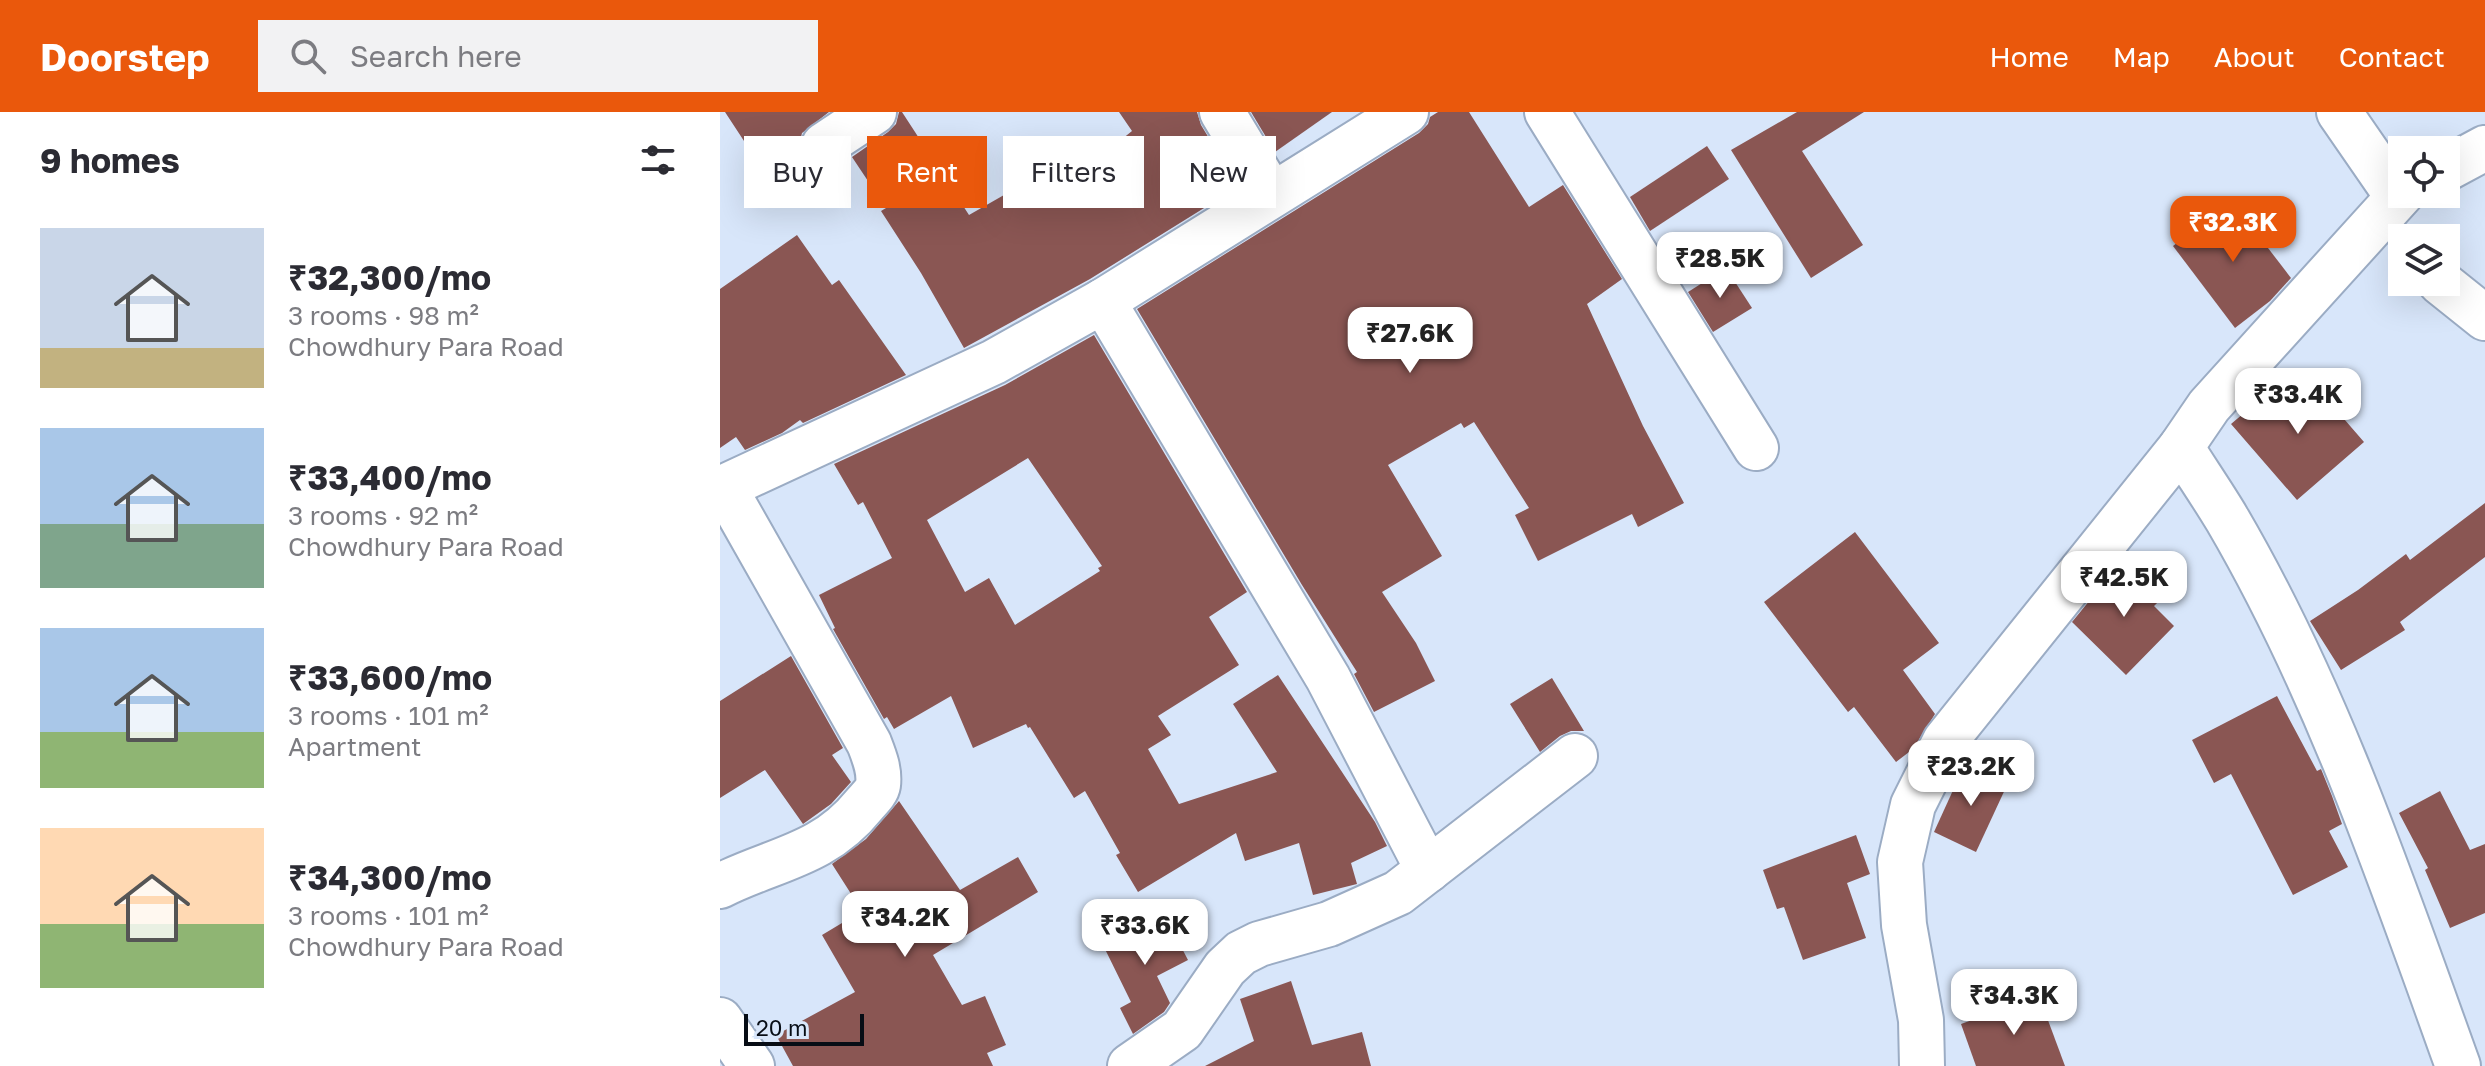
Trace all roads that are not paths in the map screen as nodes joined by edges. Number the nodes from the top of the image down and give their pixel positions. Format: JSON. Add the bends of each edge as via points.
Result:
{"nodes":[{"id":1,"x":874,"y":112,"type":"edge"},
{"id":2,"x":1222,"y":112,"type":"edge"},
{"id":3,"x":1406,"y":112,"type":"edge"},
{"id":4,"x":1547,"y":112,"type":"edge"},
{"id":5,"x":2339,"y":112,"type":"edge"},
{"id":6,"x":838,"y":136,"type":"edge"},
{"id":7,"x":1236,"y":136,"type":"edge"},
{"id":8,"x":2485,"y":148,"type":"edge"},
{"id":9,"x":2460,"y":161,"type":"edge"},
{"id":10,"x":1276,"y":193,"type":"edge"},
{"id":11,"x":1251,"y":208,"type":"edge"},
{"id":12,"x":2395,"y":212,"type":"edge"},
{"id":13,"x":2458,"y":296,"type":"edge"},
{"id":14,"x":1103,"y":301,"type":"junction"},
{"id":15,"x":2485,"y":318,"type":"edge"},
{"id":16,"x":2181,"y":447,"type":"junction"},
{"id":17,"x":1756,"y":448,"type":"dead end"},
{"id":18,"x":722,"y":488,"type":"edge"},
{"id":19,"x":1575,"y":756,"type":"dead end"},
{"id":20,"x":1428,"y":870,"type":"junction"},
{"id":21,"x":720,"y":886,"type":"edge"},
{"id":22,"x":720,"y":1020,"type":"edge"},
{"id":23,"x":752,"y":1066,"type":"edge"},
{"id":24,"x":1130,"y":1066,"type":"edge"},
{"id":25,"x":1922,"y":1066,"type":"edge"},
{"id":26,"x":2458,"y":1066,"type":"edge"}],
"edges":[{"from":1,"to":6,"type":"street"},
{"from":2,"to":7,"type":"street"},
{"from":3,"to":10,"type":"street"},
{"from":4,"to":17,"type":"street"},
{"from":5,"to":12,"type":"street"},
{"from":8,"to":9,"type":"street"},
{"from":11,"to":14,"type":"street"},
{"from":12,"to":16,"type":"street","via":[[2209,406]]},
{"from":13,"to":15,"type":"street"},
{"from":14,"to":18,"type":"street","via":[[994,362]]},
{"from":14,"to":20,"type":"street","via":[[1328,678]]},
{"from":16,"to":25,"type":"street","via":[[1945,741],[1913,805],[1900,862]]},
{"from":16,"to":26,"type":"street","via":[[2277,613],[2337,745]]},
{"from":18,"to":21,"type":"street","via":[[869,743],[878,788],[817,845]]},
{"from":19,"to":20,"type":"street"},
{"from":20,"to":24,"type":"street","via":[[1364,910],[1241,953],[1182,1030]]},
{"from":22,"to":23,"type":"street"}]}
